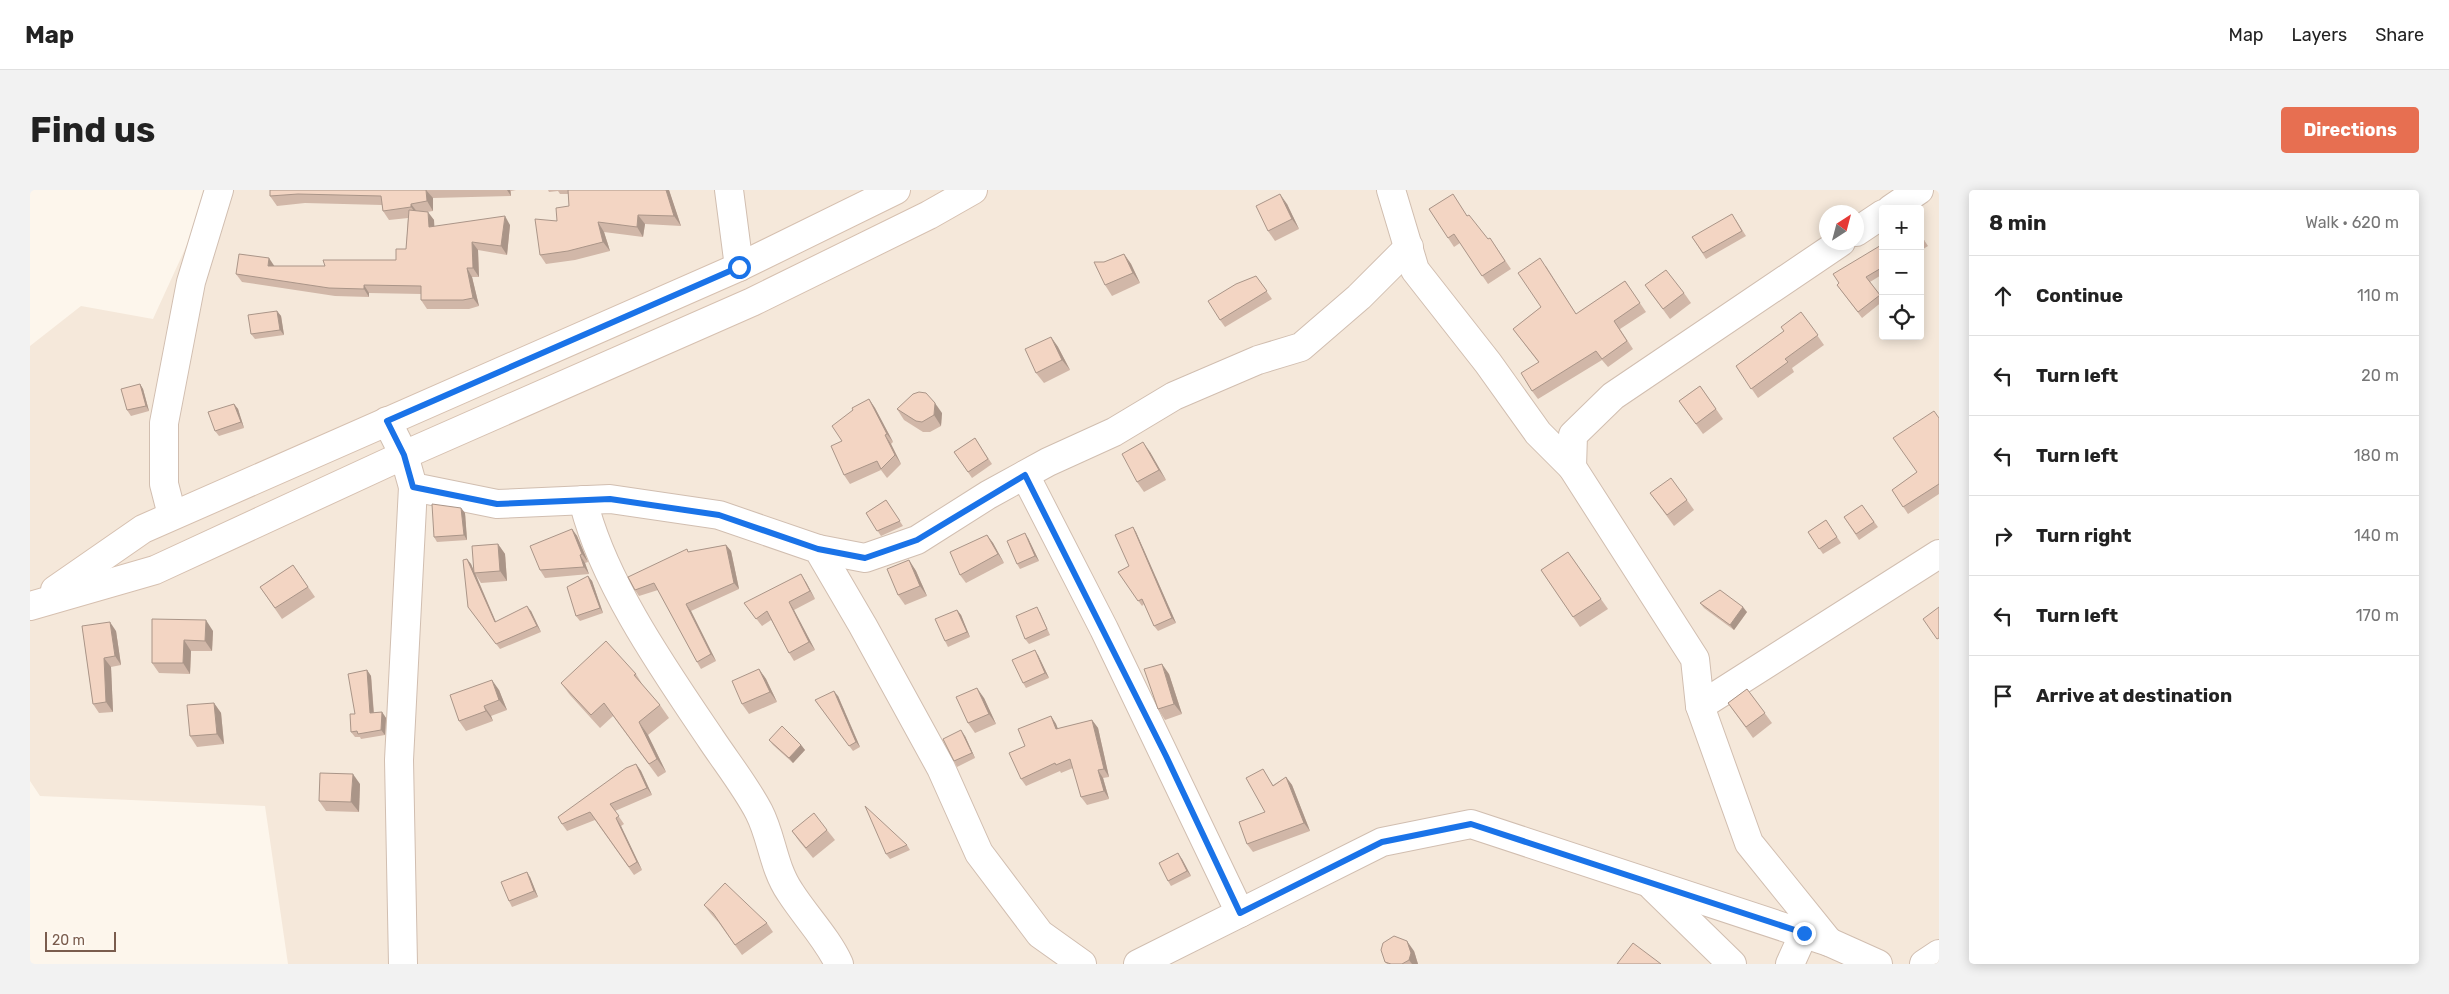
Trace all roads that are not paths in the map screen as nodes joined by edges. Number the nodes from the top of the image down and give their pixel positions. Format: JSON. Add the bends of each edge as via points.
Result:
{"nodes":[{"id":1,"x":219,"y":190,"type":"edge"},
{"id":2,"x":729,"y":190,"type":"edge"},
{"id":3,"x":896,"y":190,"type":"edge"},
{"id":4,"x":974,"y":190,"type":"edge"},
{"id":5,"x":1391,"y":190,"type":"edge"},
{"id":6,"x":1919,"y":190,"type":"edge"},
{"id":7,"x":1897,"y":205,"type":"edge"},
{"id":8,"x":1879,"y":217,"type":"edge"},
{"id":9,"x":1864,"y":227,"type":"edge"},
{"id":10,"x":1409,"y":247,"type":"junction"},
{"id":11,"x":1829,"y":250,"type":"edge"},
{"id":12,"x":739,"y":267,"type":"junction"},
{"id":13,"x":387,"y":421,"type":"junction"},
{"id":14,"x":404,"y":455,"type":"junction"},
{"id":15,"x":1572,"y":467,"type":"junction"},
{"id":16,"x":1025,"y":475,"type":"junction"},
{"id":17,"x":413,"y":487,"type":"junction"},
{"id":18,"x":583,"y":500,"type":"junction"},
{"id":19,"x":172,"y":516,"type":"junction"},
{"id":20,"x":818,"y":549,"type":"junction"},
{"id":21,"x":1939,"y":554,"type":"edge"},
{"id":22,"x":35,"y":603,"type":"edge"},
{"id":23,"x":1700,"y":706,"type":"junction"},
{"id":24,"x":1647,"y":881,"type":"junction"},
{"id":25,"x":1240,"y":913,"type":"junction"},
{"id":26,"x":1816,"y":937,"type":"junction"},
{"id":27,"x":1939,"y":954,"type":"edge"},
{"id":28,"x":402,"y":964,"type":"edge"},
{"id":29,"x":839,"y":964,"type":"edge"},
{"id":30,"x":1082,"y":964,"type":"edge"},
{"id":31,"x":1138,"y":964,"type":"edge"},
{"id":32,"x":1732,"y":964,"type":"edge"},
{"id":33,"x":1790,"y":964,"type":"edge"},
{"id":34,"x":1878,"y":964,"type":"edge"},
{"id":35,"x":1924,"y":964,"type":"edge"}],
"edges":[{"from":1,"to":19,"type":"street","via":[[191,282],[164,424],[164,484]]},
{"from":2,"to":12,"type":"street"},
{"from":3,"to":12,"type":"street"},
{"from":4,"to":14,"type":"street","via":[[752,302]]},
{"from":5,"to":10,"type":"street"},
{"from":6,"to":7,"type":"street"},
{"from":8,"to":9,"type":"street"},
{"from":10,"to":15,"type":"street","via":[[1415,270],[1488,363],[1538,434]]},
{"from":10,"to":16,"type":"street","via":[[1359,297],[1301,347],[1258,360],[1174,396],[1114,432]]},
{"from":11,"to":15,"type":"street","via":[[1613,396],[1573,436]]},
{"from":12,"to":13,"type":"street"},
{"from":13,"to":14,"type":"street"},
{"from":13,"to":19,"type":"street"},
{"from":14,"to":17,"type":"street"},
{"from":14,"to":22,"type":"street","via":[[156,570]]},
{"from":15,"to":23,"type":"street","via":[[1696,659]]},
{"from":16,"to":20,"type":"street","via":[[917,540],[865,558]]},
{"from":16,"to":25,"type":"street","via":[[1112,646]]},
{"from":17,"to":18,"type":"street","via":[[497,504]]},
{"from":17,"to":28,"type":"street","via":[[399,760]]},
{"from":18,"to":20,"type":"street","via":[[610,499],[719,515]]},
{"from":18,"to":29,"type":"street","via":[[589,524],[619,589],[670,678],[759,813],[773,858],[790,891],[832,949]]},
{"from":19,"to":22,"type":"street","via":[[142,529]]},
{"from":20,"to":30,"type":"street","via":[[941,768],[979,853],[1040,934]]},
{"from":21,"to":23,"type":"street"},
{"from":23,"to":26,"type":"street","via":[[1750,842]]},
{"from":24,"to":25,"type":"street","via":[[1471,824],[1382,842]]},
{"from":24,"to":26,"type":"street"},
{"from":24,"to":32,"type":"street"},
{"from":25,"to":31,"type":"street"},
{"from":26,"to":33,"type":"street"},
{"from":26,"to":34,"type":"street"},
{"from":27,"to":35,"type":"street"}]}
